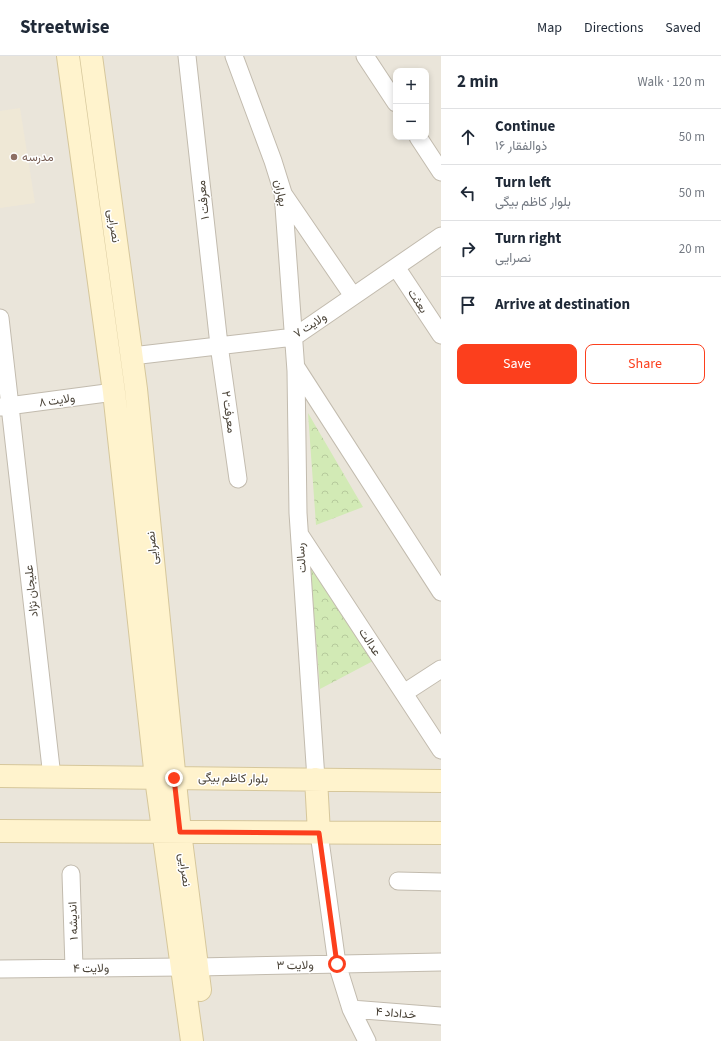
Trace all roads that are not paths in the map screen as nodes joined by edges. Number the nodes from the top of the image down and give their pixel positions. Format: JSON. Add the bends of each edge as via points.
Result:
{"nodes":[{"id":1,"x":68,"y":56,"type":"edge"},
{"id":2,"x":91,"y":56,"type":"edge"},
{"id":3,"x":187,"y":56,"type":"edge"},
{"id":4,"x":234,"y":56,"type":"edge"},
{"id":5,"x":365,"y":56,"type":"edge"},
{"id":6,"x":393,"y":98,"type":"edge"},
{"id":7,"x":420,"y":140,"type":"edge"},
{"id":8,"x":441,"y":172,"type":"edge"},
{"id":9,"x":283,"y":193,"type":"junction"},
{"id":10,"x":441,"y":236,"type":"edge"},
{"id":11,"x":396,"y":267,"type":"junction"},
{"id":12,"x":353,"y":296,"type":"junction"},
{"id":13,"x":0,"y":318,"type":"edge"},
{"id":14,"x":441,"y":335,"type":"edge"},
{"id":15,"x":294,"y":337,"type":"junction"},
{"id":16,"x":219,"y":345,"type":"junction"},
{"id":17,"x":132,"y":356,"type":"junction"},
{"id":18,"x":295,"y":367,"type":"junction"},
{"id":19,"x":114,"y":392,"type":"junction"},
{"id":20,"x":5,"y":407,"type":"edge"},
{"id":21,"x":238,"y":479,"type":"dead end"},
{"id":22,"x":300,"y":534,"type":"junction"},
{"id":23,"x":441,"y":592,"type":"edge"},
{"id":24,"x":441,"y":669,"type":"edge"},
{"id":25,"x":404,"y":694,"type":"junction"},
{"id":26,"x":441,"y":750,"type":"edge"},
{"id":27,"x":0,"y":776,"type":"edge"},
{"id":28,"x":52,"y":776,"type":"junction"},
{"id":29,"x":165,"y":778,"type":"junction"},
{"id":30,"x":316,"y":779,"type":"junction"},
{"id":31,"x":441,"y":781,"type":"edge"},
{"id":32,"x":0,"y":831,"type":"edge"},
{"id":33,"x":171,"y":832,"type":"junction"},
{"id":34,"x":319,"y":833,"type":"junction"},
{"id":35,"x":441,"y":833,"type":"edge"},
{"id":36,"x":71,"y":874,"type":"dead end"},
{"id":37,"x":398,"y":881,"type":"dead end"},
{"id":38,"x":441,"y":882,"type":"edge"},
{"id":39,"x":441,"y":962,"type":"edge"},
{"id":40,"x":337,"y":964,"type":"junction"},
{"id":41,"x":190,"y":967,"type":"junction"},
{"id":42,"x":74,"y":968,"type":"junction"},
{"id":43,"x":0,"y":969,"type":"edge"},
{"id":44,"x":351,"y":1009,"type":"junction"},
{"id":45,"x":441,"y":1016,"type":"edge"},
{"id":46,"x":192,"y":1041,"type":"edge"},
{"id":47,"x":206,"y":1041,"type":"edge"},
{"id":48,"x":367,"y":1041,"type":"edge"}],
"edges":[{"from":1,"to":19,"type":"main road"},
{"from":2,"to":17,"type":"main road","name":"نصرایی"},
{"from":3,"to":16,"type":"street","name":"معرفت ۱"},
{"from":4,"to":9,"type":"street","name":"بهاران"},
{"from":5,"to":6,"type":"street"},
{"from":7,"to":8,"type":"street"},
{"from":9,"to":12,"type":"street"},
{"from":9,"to":15,"type":"street","name":"بهاران"},
{"from":10,"to":11,"type":"street","name":"ولایت ۷"},
{"from":11,"to":12,"type":"street","name":"ولایت ۷"},
{"from":11,"to":14,"type":"street","name":"بعثت"},
{"from":12,"to":15,"type":"street","name":"ولایت ۷"},
{"from":13,"to":20,"type":"street","name":"علیجان نژاد"},
{"from":15,"to":16,"type":"street","name":"ولایت ۷"},
{"from":15,"to":18,"type":"street","name":"رسالت"},
{"from":16,"to":17,"type":"street","name":"ولایت ۷"},
{"from":16,"to":21,"type":"street","name":"معرفت ۲"},
{"from":17,"to":29,"type":"main road","name":"نصرایی"},
{"from":18,"to":22,"type":"street","name":"رسالت"},
{"from":18,"to":23,"type":"street"},
{"from":19,"to":20,"type":"street","name":"ولایت ۸"},
{"from":19,"to":29,"type":"main road"},
{"from":20,"to":28,"type":"street","name":"علیجان نژاد"},
{"from":22,"to":25,"type":"street","name":"عدالت"},
{"from":22,"to":30,"type":"street","name":"رسالت"},
{"from":24,"to":25,"type":"street"},
{"from":25,"to":26,"type":"street","name":"عدالت"},
{"from":27,"to":28,"type":"main road","name":"بلوار کاظم بیگی"},
{"from":28,"to":29,"type":"main road","name":"بلوار کاظم بیگی"},
{"from":29,"to":30,"type":"main road","name":"بلوار کاظم بیگی"},
{"from":29,"to":33,"type":"main road","name":"نصرایی"},
{"from":30,"to":31,"type":"main road","name":"بلوار کاظم بیگی"},
{"from":30,"to":34,"type":"main road"},
{"from":32,"to":33,"type":"main road"},
{"from":33,"to":34,"type":"main road"},
{"from":33,"to":41,"type":"main road","name":"نصرایی"},
{"from":34,"to":35,"type":"main road"},
{"from":34,"to":40,"type":"street"},
{"from":36,"to":42,"type":"street","name":"اندیشه ۱"},
{"from":37,"to":38,"type":"street"},
{"from":39,"to":40,"type":"street","name":"ولایت ۳"},
{"from":40,"to":41,"type":"street","name":"ولایت ۳"},
{"from":40,"to":44,"type":"street"},
{"from":41,"to":42,"type":"street","name":"ولایت ۴"},
{"from":41,"to":46,"type":"main road"},
{"from":41,"to":47,"type":"main road","name":"نصرایی"},
{"from":42,"to":43,"type":"street","name":"ولایت ۴"},
{"from":44,"to":45,"type":"street","name":"خداداد ۴"},
{"from":44,"to":48,"type":"street"}]}
